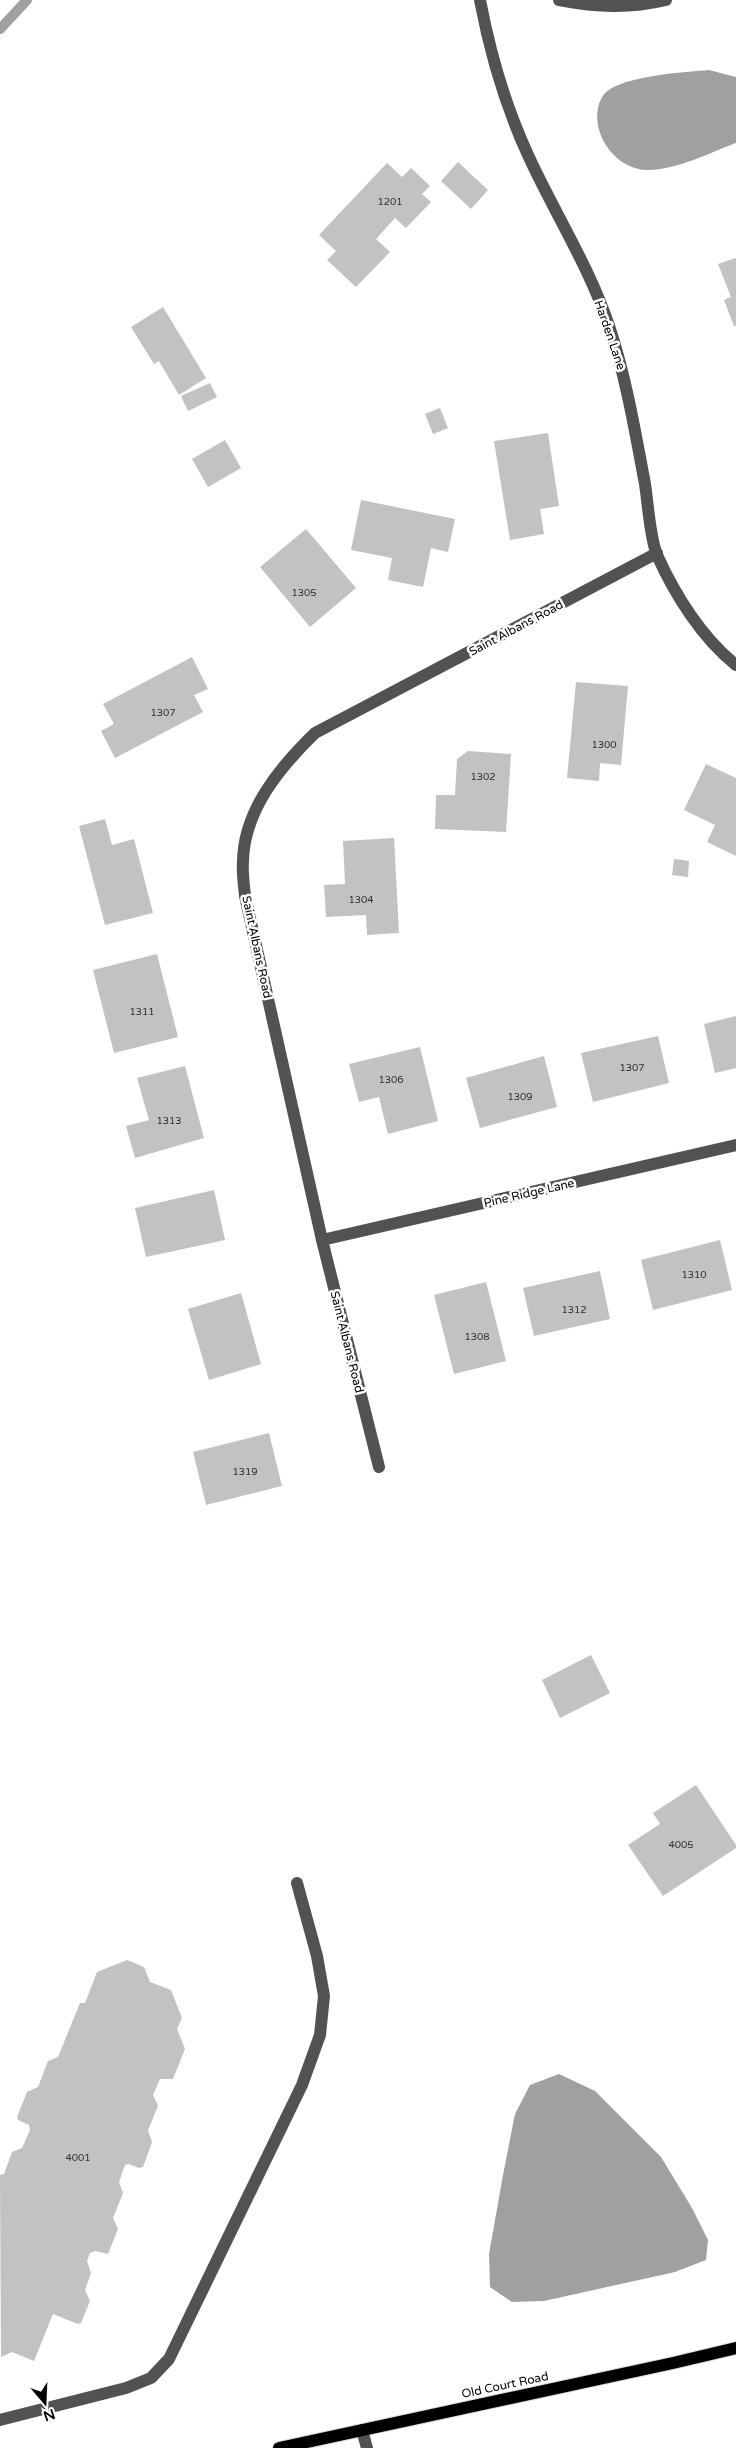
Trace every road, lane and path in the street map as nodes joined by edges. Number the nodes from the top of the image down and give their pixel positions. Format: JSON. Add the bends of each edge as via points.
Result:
{"nodes":[{"id":1,"x":480,"y":0,"type":"edge"},
{"id":2,"x":559,"y":0,"type":"edge"},
{"id":3,"x":666,"y":0,"type":"edge"},
{"id":4,"x":657,"y":553,"type":"junction"},
{"id":5,"x":736,"y":665,"type":"edge"},
{"id":6,"x":736,"y":1145,"type":"edge"},
{"id":7,"x":322,"y":1240,"type":"junction"},
{"id":8,"x":378,"y":1468,"type":"dead end"},
{"id":9,"x":297,"y":1883,"type":"dead end"},
{"id":10,"x":736,"y":2348,"type":"edge"},
{"id":11,"x":0,"y":2420,"type":"edge"},
{"id":12,"x":362,"y":2430,"type":"junction"},
{"id":13,"x":279,"y":2448,"type":"edge"},
{"id":14,"x":367,"y":2448,"type":"edge"}],
"edges":[{"from":1,"to":4,"type":"street","name":"Harden Lane","via":[[489,47],[507,104],[527,154],[585,268],[625,376]]},
{"from":2,"to":3,"type":"street","via":[[598,7],[643,5]]},
{"from":4,"to":5,"type":"street","name":"Harden Lane","via":[[689,613]]},
{"from":4,"to":7,"type":"street","name":"Saint Albans Road","via":[[316,733],[274,776],[260,803],[249,830],[243,860],[245,896]]},
{"from":6,"to":7,"type":"street","name":"Pine Ridge Lane"},
{"from":7,"to":8,"type":"street","name":"Saint Albans Road"},
{"from":9,"to":11,"type":"street","via":[[324,1996],[320,2035],[302,2085],[169,2359],[151,2378],[126,2388]]},
{"from":10,"to":12,"type":"main road","name":"Old Court Road"},
{"from":12,"to":13,"type":"main road","name":"Old Court Road"},
{"from":12,"to":14,"type":"street"}]}
